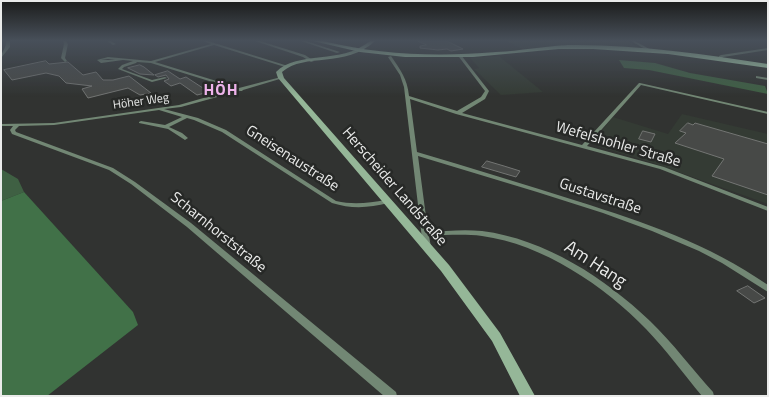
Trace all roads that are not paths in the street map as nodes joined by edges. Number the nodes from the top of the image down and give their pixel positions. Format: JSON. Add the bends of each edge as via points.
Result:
{"nodes":[{"id":1,"x":103,"y":60,"type":"edge"},
{"id":2,"x":119,"y":60,"type":"edge"},
{"id":3,"x":122,"y":60,"type":"junction"},
{"id":4,"x":160,"y":60,"type":"edge"},
{"id":5,"x":265,"y":60,"type":"edge"},
{"id":6,"x":321,"y":60,"type":"edge"},
{"id":7,"x":392,"y":60,"type":"edge"},
{"id":8,"x":463,"y":60,"type":"edge"},
{"id":9,"x":731,"y":60,"type":"edge"},
{"id":10,"x":141,"y":61,"type":"junction"},
{"id":11,"x":312,"y":61,"type":"joint"},
{"id":12,"x":151,"y":62,"type":"junction"},
{"id":13,"x":286,"y":66,"type":"junction"},
{"id":14,"x":768,"y":66,"type":"edge"},
{"id":15,"x":757,"y":77,"type":"dead end"},
{"id":16,"x":165,"y":78,"type":"dead end"},
{"id":17,"x":281,"y":78,"type":"junction"},
{"id":18,"x":768,"y":79,"type":"edge"},
{"id":19,"x":241,"y":90,"type":"junction"},
{"id":20,"x":407,"y":97,"type":"junction"},
{"id":21,"x":161,"y":109,"type":"junction"},
{"id":22,"x":458,"y":113,"type":"junction"},
{"id":23,"x":768,"y":113,"type":"edge"},
{"id":24,"x":187,"y":116,"type":"junction"},
{"id":25,"x":141,"y":122,"type":"dead end"},
{"id":26,"x":1,"y":125,"type":"edge"},
{"id":27,"x":17,"y":125,"type":"junction"},
{"id":28,"x":165,"y":127,"type":"junction"},
{"id":29,"x":185,"y":138,"type":"dead end"},
{"id":30,"x":584,"y":146,"type":"junction"},
{"id":31,"x":414,"y":153,"type":"junction"},
{"id":32,"x":386,"y":202,"type":"junction"},
{"id":33,"x":768,"y":209,"type":"edge"},
{"id":34,"x":426,"y":234,"type":"junction"},
{"id":35,"x":427,"y":248,"type":"junction"},
{"id":36,"x":768,"y":289,"type":"edge"},
{"id":37,"x":392,"y":396,"type":"edge"},
{"id":38,"x":528,"y":396,"type":"edge"},
{"id":39,"x":709,"y":396,"type":"edge"}],
"edges":[{"from":1,"to":3,"type":"street","via":[[99,61]]},
{"from":2,"to":3,"type":"street"},
{"from":3,"to":10,"type":"street"},
{"from":4,"to":12,"type":"street"},
{"from":5,"to":13,"type":"street"},
{"from":6,"to":11,"type":"main road"},
{"from":7,"to":20,"type":"street","via":[[402,75]]},
{"from":8,"to":22,"type":"street","via":[[487,91],[483,98]]},
{"from":9,"to":14,"type":"main road"},
{"from":10,"to":12,"type":"street"},
{"from":10,"to":16,"type":"street","via":[[120,69],[152,81]]},
{"from":11,"to":13,"type":"main road"},
{"from":12,"to":19,"type":"street"},
{"from":13,"to":17,"type":"main road","via":[[279,72]]},
{"from":15,"to":18,"type":"street"},
{"from":17,"to":19,"type":"street","name":"Höher Weg"},
{"from":17,"to":32,"type":"main road","name":"Herscheider Landstraße"},
{"from":19,"to":21,"type":"street","name":"Höher Weg"},
{"from":20,"to":22,"type":"street","name":"Wefelshohler Straße"},
{"from":20,"to":31,"type":"street"},
{"from":21,"to":24,"type":"street","name":"Gneisenaustraße"},
{"from":21,"to":27,"type":"street","name":"Höher Weg","via":[[54,124]]},
{"from":22,"to":30,"type":"street","name":"Wefelshohler Straße"},
{"from":23,"to":30,"type":"street","via":[[640,84]]},
{"from":24,"to":28,"type":"street"},
{"from":24,"to":32,"type":"street","name":"Gneisenaustraße","via":[[224,131],[334,202],[347,206]]},
{"from":25,"to":28,"type":"street"},
{"from":26,"to":27,"type":"street","name":"Höher Weg"},
{"from":27,"to":37,"type":"street","name":"Scharnhorststraße","via":[[12,130],[14,133],[111,169],[150,195]]},
{"from":28,"to":29,"type":"street"},
{"from":30,"to":33,"type":"street","name":"Wefelshohler Straße","via":[[668,171]]},
{"from":31,"to":34,"type":"street"},
{"from":31,"to":36,"type":"street","name":"Gustavstraße","via":[[552,194],[663,232],[726,261]]},
{"from":32,"to":35,"type":"main road","name":"Herscheider Landstraße"},
{"from":34,"to":35,"type":"street"},
{"from":34,"to":39,"type":"street","name":"Am Hang","via":[[478,233],[500,237],[532,247],[571,267],[598,283],[648,324]]},
{"from":35,"to":38,"type":"main road","name":"Herscheider Landstraße","via":[[496,337]]}]}
